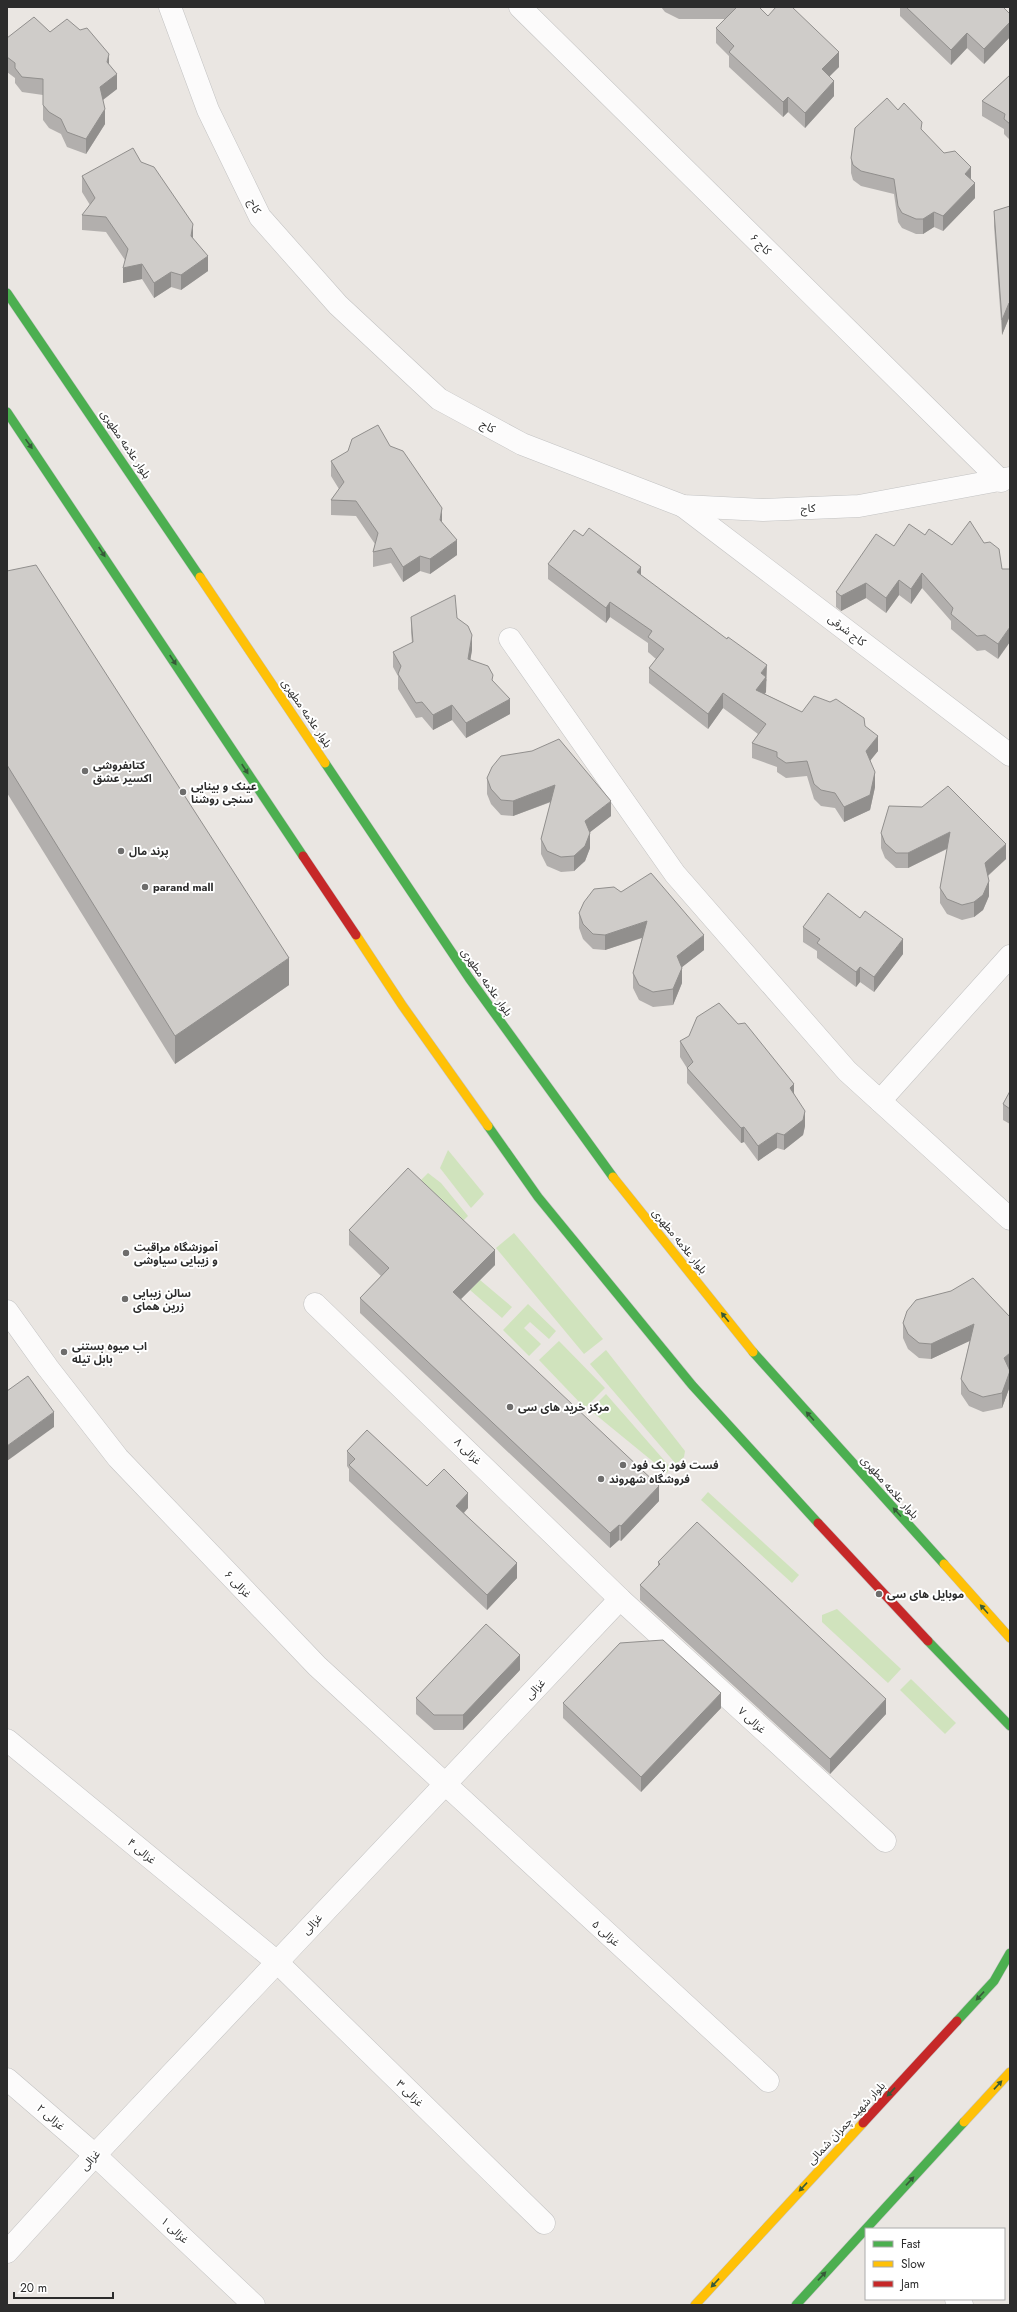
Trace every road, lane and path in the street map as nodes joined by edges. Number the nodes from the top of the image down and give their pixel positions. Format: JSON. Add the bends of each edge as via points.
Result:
{"nodes":[{"id":1,"x":155,"y":7,"type":"edge"},
{"id":2,"x":170,"y":7,"type":"edge"},
{"id":3,"x":520,"y":7,"type":"edge"},
{"id":4,"x":185,"y":49,"type":"junction"},
{"id":5,"x":7,"y":293,"type":"edge"},
{"id":6,"x":7,"y":412,"type":"edge"},
{"id":7,"x":1006,"y":480,"type":"edge"},
{"id":8,"x":683,"y":506,"type":"junction"},
{"id":9,"x":510,"y":639,"type":"dead end"},
{"id":10,"x":1010,"y":755,"type":"edge"},
{"id":11,"x":1010,"y":956,"type":"edge"},
{"id":12,"x":880,"y":1101,"type":"junction"},
{"id":13,"x":1010,"y":1219,"type":"edge"},
{"id":14,"x":315,"y":1304,"type":"dead end"},
{"id":15,"x":7,"y":1311,"type":"edge"},
{"id":16,"x":620,"y":1599,"type":"junction"},
{"id":17,"x":1010,"y":1638,"type":"edge"},
{"id":18,"x":1010,"y":1726,"type":"edge"},
{"id":19,"x":7,"y":1740,"type":"edge"},
{"id":20,"x":444,"y":1785,"type":"junction"},
{"id":21,"x":884,"y":1840,"type":"dead end"},
{"id":22,"x":1010,"y":1953,"type":"edge"},
{"id":23,"x":277,"y":1962,"type":"junction"},
{"id":24,"x":1010,"y":1973,"type":"edge"},
{"id":25,"x":994,"y":1981,"type":"junction"},
{"id":26,"x":1010,"y":2072,"type":"edge"},
{"id":27,"x":7,"y":2079,"type":"edge"},
{"id":28,"x":768,"y":2081,"type":"dead end"},
{"id":29,"x":95,"y":2155,"type":"junction"},
{"id":30,"x":544,"y":2223,"type":"dead end"},
{"id":31,"x":867,"y":2228,"type":"edge"},
{"id":32,"x":865,"y":2230,"type":"edge"},
{"id":33,"x":7,"y":2252,"type":"edge"},
{"id":34,"x":254,"y":2305,"type":"edge"},
{"id":35,"x":695,"y":2305,"type":"edge"},
{"id":36,"x":796,"y":2305,"type":"edge"}],
"edges":[{"from":1,"to":4,"type":"street"},
{"from":2,"to":4,"type":"street","name":"کاج"},
{"from":3,"to":7,"type":"street","name":"کاج ۶"},
{"from":4,"to":8,"type":"street","name":"کاج","via":[[208,110],[260,217],[338,305],[416,378],[439,398],[522,444]]},
{"from":17,"to":5,"type":"main road","name":"بلوار علامه مطهری","one_way":true,"via":[[758,1358],[604,1165],[469,978],[118,454]]},
{"from":6,"to":18,"type":"main road","one_way":true,"via":[[402,1005],[538,1197],[692,1385],[894,1606]]},
{"from":7,"to":8,"type":"street","name":"کاج","via":[[859,506],[763,510]]},
{"from":8,"to":10,"type":"street","name":"کاج شرقی"},
{"from":9,"to":12,"type":"street","via":[[675,874],[847,1071]]},
{"from":11,"to":12,"type":"street"},
{"from":12,"to":13,"type":"street"},
{"from":14,"to":16,"type":"street","name":"غزالی ۸"},
{"from":15,"to":20,"type":"street","name":"غزالی ۶","via":[[118,1458],[318,1666]]},
{"from":16,"to":20,"type":"street","name":"غزالی"},
{"from":16,"to":21,"type":"street","name":"غزالی ۷"},
{"from":19,"to":23,"type":"street","name":"غزالی ۴"},
{"from":20,"to":23,"type":"street","name":"غزالی"},
{"from":20,"to":28,"type":"street","name":"غزالی ۵"},
{"from":22,"to":25,"type":"main road","name":"بلوار شهید چمران شمالی"},
{"from":23,"to":29,"type":"street","name":"غزالی"},
{"from":23,"to":30,"type":"street","name":"غزالی ۳"},
{"from":24,"to":25,"type":"main road"},
{"from":25,"to":35,"type":"main road","name":"بلوار شهید چمران شمالی","one_way":true},
{"from":31,"to":26,"type":"main road","one_way":true},
{"from":27,"to":29,"type":"street","name":"غزالی ۲"},
{"from":29,"to":33,"type":"street","name":"غزالی"},
{"from":29,"to":34,"type":"street","name":"غزالی ۱"},
{"from":36,"to":32,"type":"main road","one_way":true}]}
